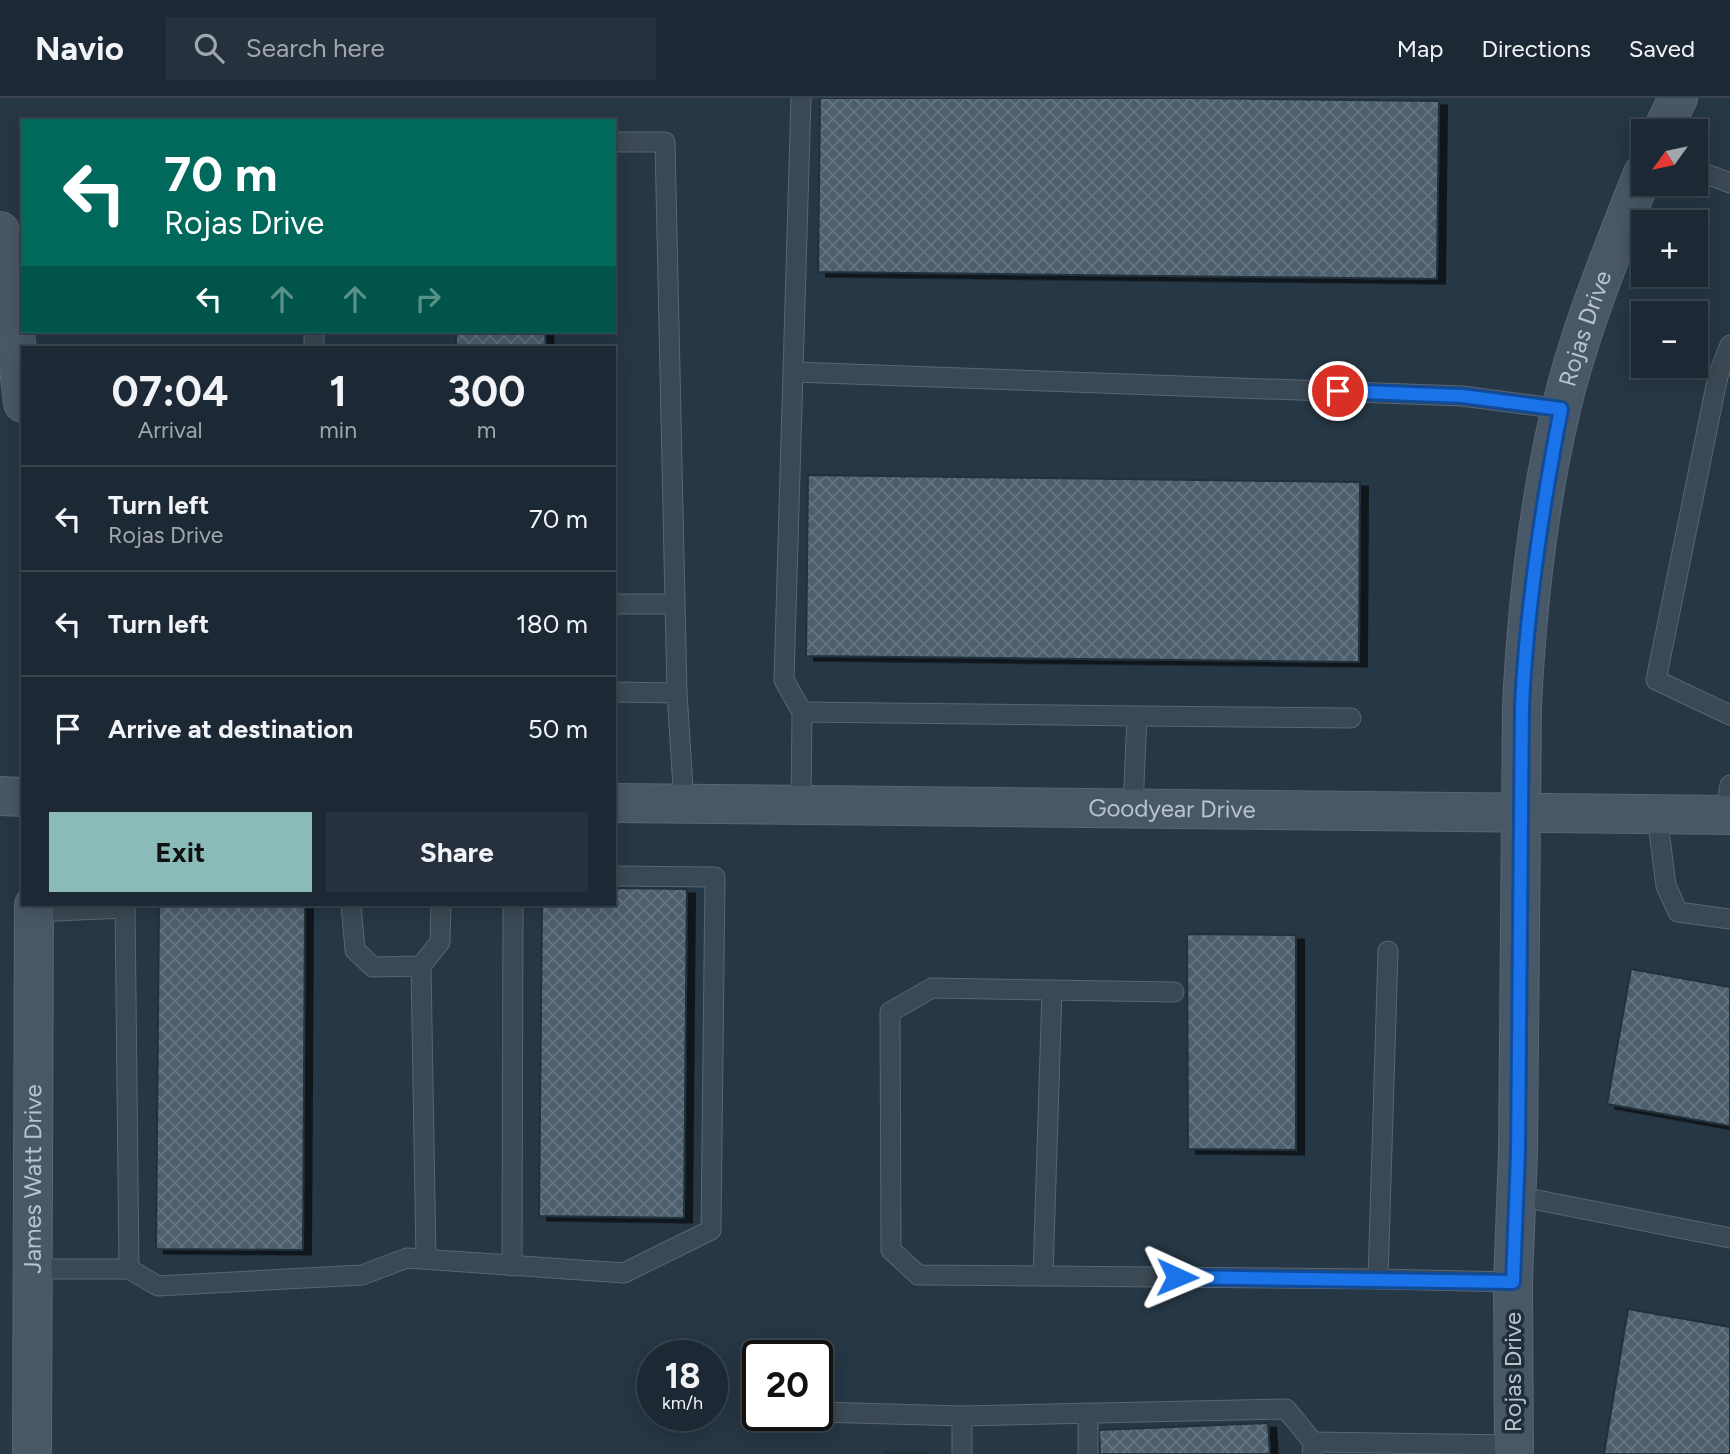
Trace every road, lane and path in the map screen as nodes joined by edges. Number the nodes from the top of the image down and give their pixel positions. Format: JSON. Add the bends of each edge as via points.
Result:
{"nodes":[{"id":1,"x":801,"y":98,"type":"edge"},
{"id":2,"x":616,"y":142,"type":"edge"},
{"id":3,"x":1708,"y":175,"type":"edge"},
{"id":4,"x":1730,"y":183,"type":"edge"},
{"id":5,"x":1634,"y":196,"type":"edge"},
{"id":6,"x":0,"y":231,"type":"edge"},
{"id":7,"x":1730,"y":345,"type":"edge"},
{"id":8,"x":793,"y":372,"type":"junction"},
{"id":9,"x":21,"y":386,"type":"edge"},
{"id":10,"x":1561,"y":409,"type":"junction"},
{"id":11,"x":616,"y":604,"type":"edge"},
{"id":12,"x":675,"y":604,"type":"junction"},
{"id":13,"x":616,"y":692,"type":"edge"},
{"id":14,"x":677,"y":693,"type":"junction"},
{"id":15,"x":802,"y":712,"type":"junction"},
{"id":16,"x":1730,"y":715,"type":"edge"},
{"id":17,"x":1137,"y":716,"type":"junction"},
{"id":18,"x":1352,"y":718,"type":"dead end"},
{"id":19,"x":0,"y":796,"type":"edge"},
{"id":20,"x":21,"y":797,"type":"edge"},
{"id":21,"x":616,"y":803,"type":"edge"},
{"id":22,"x":684,"y":803,"type":"junction"},
{"id":23,"x":801,"y":804,"type":"junction"},
{"id":24,"x":1729,"y":805,"type":"edge"},
{"id":25,"x":1133,"y":808,"type":"junction"},
{"id":26,"x":1522,"y":812,"type":"junction"},
{"id":27,"x":1657,"y":814,"type":"junction"},
{"id":28,"x":616,"y":876,"type":"edge"},
{"id":29,"x":125,"y":906,"type":"edge"},
{"id":30,"x":351,"y":906,"type":"edge"},
{"id":31,"x":441,"y":906,"type":"edge"},
{"id":32,"x":513,"y":906,"type":"edge"},
{"id":33,"x":34,"y":908,"type":"edge"},
{"id":34,"x":1730,"y":919,"type":"edge"},
{"id":35,"x":1388,"y":951,"type":"dead end"},
{"id":36,"x":421,"y":966,"type":"junction"},
{"id":37,"x":1052,"y":990,"type":"junction"},
{"id":38,"x":1174,"y":992,"type":"dead end"},
{"id":39,"x":1517,"y":1196,"type":"junction"},
{"id":40,"x":1730,"y":1238,"type":"edge"},
{"id":41,"x":426,"y":1259,"type":"junction"},
{"id":42,"x":512,"y":1266,"type":"junction"},
{"id":43,"x":33,"y":1269,"type":"junction"},
{"id":44,"x":129,"y":1269,"type":"junction"},
{"id":45,"x":1043,"y":1276,"type":"junction"},
{"id":46,"x":1378,"y":1279,"type":"junction"},
{"id":47,"x":1513,"y":1282,"type":"junction"},
{"id":48,"x":833,"y":1412,"type":"edge"},
{"id":49,"x":1088,"y":1413,"type":"junction"},
{"id":50,"x":962,"y":1416,"type":"junction"},
{"id":51,"x":1312,"y":1448,"type":"edge"},
{"id":52,"x":1514,"y":1450,"type":"edge"},
{"id":53,"x":32,"y":1454,"type":"edge"},
{"id":54,"x":962,"y":1454,"type":"edge"},
{"id":55,"x":1088,"y":1454,"type":"edge"}],
"edges":[{"from":1,"to":8,"type":"lane"},
{"from":2,"to":12,"type":"lane","via":[[665,142]]},
{"from":3,"to":4,"type":"lane"},
{"from":5,"to":10,"type":"street","name":"Rojas Drive","via":[[1588,318]]},
{"from":6,"to":9,"type":"street"},
{"from":7,"to":16,"type":"lane","via":[[1718,376],[1656,680]]},
{"from":8,"to":10,"type":"lane","via":[[1462,396]]},
{"from":8,"to":15,"type":"lane","via":[[784,680]]},
{"from":10,"to":26,"type":"street","name":"Rojas Drive","via":[[1543,500],[1525,637]]},
{"from":11,"to":12,"type":"lane"},
{"from":12,"to":14,"type":"lane"},
{"from":13,"to":14,"type":"lane"},
{"from":14,"to":22,"type":"lane"},
{"from":15,"to":17,"type":"lane"},
{"from":15,"to":23,"type":"lane"},
{"from":17,"to":18,"type":"lane"},
{"from":17,"to":25,"type":"lane"},
{"from":19,"to":20,"type":"street"},
{"from":21,"to":22,"type":"street","name":"Goodyear Drive"},
{"from":22,"to":23,"type":"street","name":"Goodyear Drive"},
{"from":23,"to":25,"type":"street","name":"Goodyear Drive"},
{"from":24,"to":27,"type":"street","name":"Goodyear Drive"},
{"from":25,"to":26,"type":"street","name":"Goodyear Drive"},
{"from":26,"to":27,"type":"street","name":"Goodyear Drive"},
{"from":26,"to":39,"type":"street","name":"Rojas Drive"},
{"from":27,"to":34,"type":"lane","via":[[1666,886],[1678,912]]},
{"from":28,"to":42,"type":"lane","via":[[715,877],[711,1230],[624,1273]]},
{"from":29,"to":33,"type":"lane"},
{"from":29,"to":44,"type":"lane"},
{"from":30,"to":36,"type":"lane","via":[[355,950],[373,967]]},
{"from":31,"to":36,"type":"lane","via":[[440,942]]},
{"from":32,"to":42,"type":"lane"},
{"from":33,"to":43,"type":"street","name":"James Watt Drive"},
{"from":35,"to":46,"type":"lane"},
{"from":36,"to":41,"type":"lane"},
{"from":37,"to":38,"type":"lane"},
{"from":37,"to":45,"type":"lane"},
{"from":37,"to":45,"type":"lane","via":[[932,988],[890,1012],[891,1250],[918,1275]]},
{"from":39,"to":40,"type":"lane"},
{"from":39,"to":47,"type":"street","name":"Rojas Drive"},
{"from":41,"to":42,"type":"lane"},
{"from":41,"to":44,"type":"lane","via":[[407,1258],[362,1275],[158,1286]]},
{"from":43,"to":44,"type":"lane"},
{"from":43,"to":53,"type":"street","name":"James Watt Drive"},
{"from":45,"to":46,"type":"lane"},
{"from":46,"to":47,"type":"lane"},
{"from":47,"to":52,"type":"street","name":"Rojas Drive"},
{"from":48,"to":50,"type":"lane"},
{"from":49,"to":50,"type":"lane"},
{"from":49,"to":51,"type":"lane","via":[[1286,1409]]},
{"from":49,"to":55,"type":"lane"},
{"from":50,"to":54,"type":"lane"},
{"from":51,"to":52,"type":"lane"}]}
